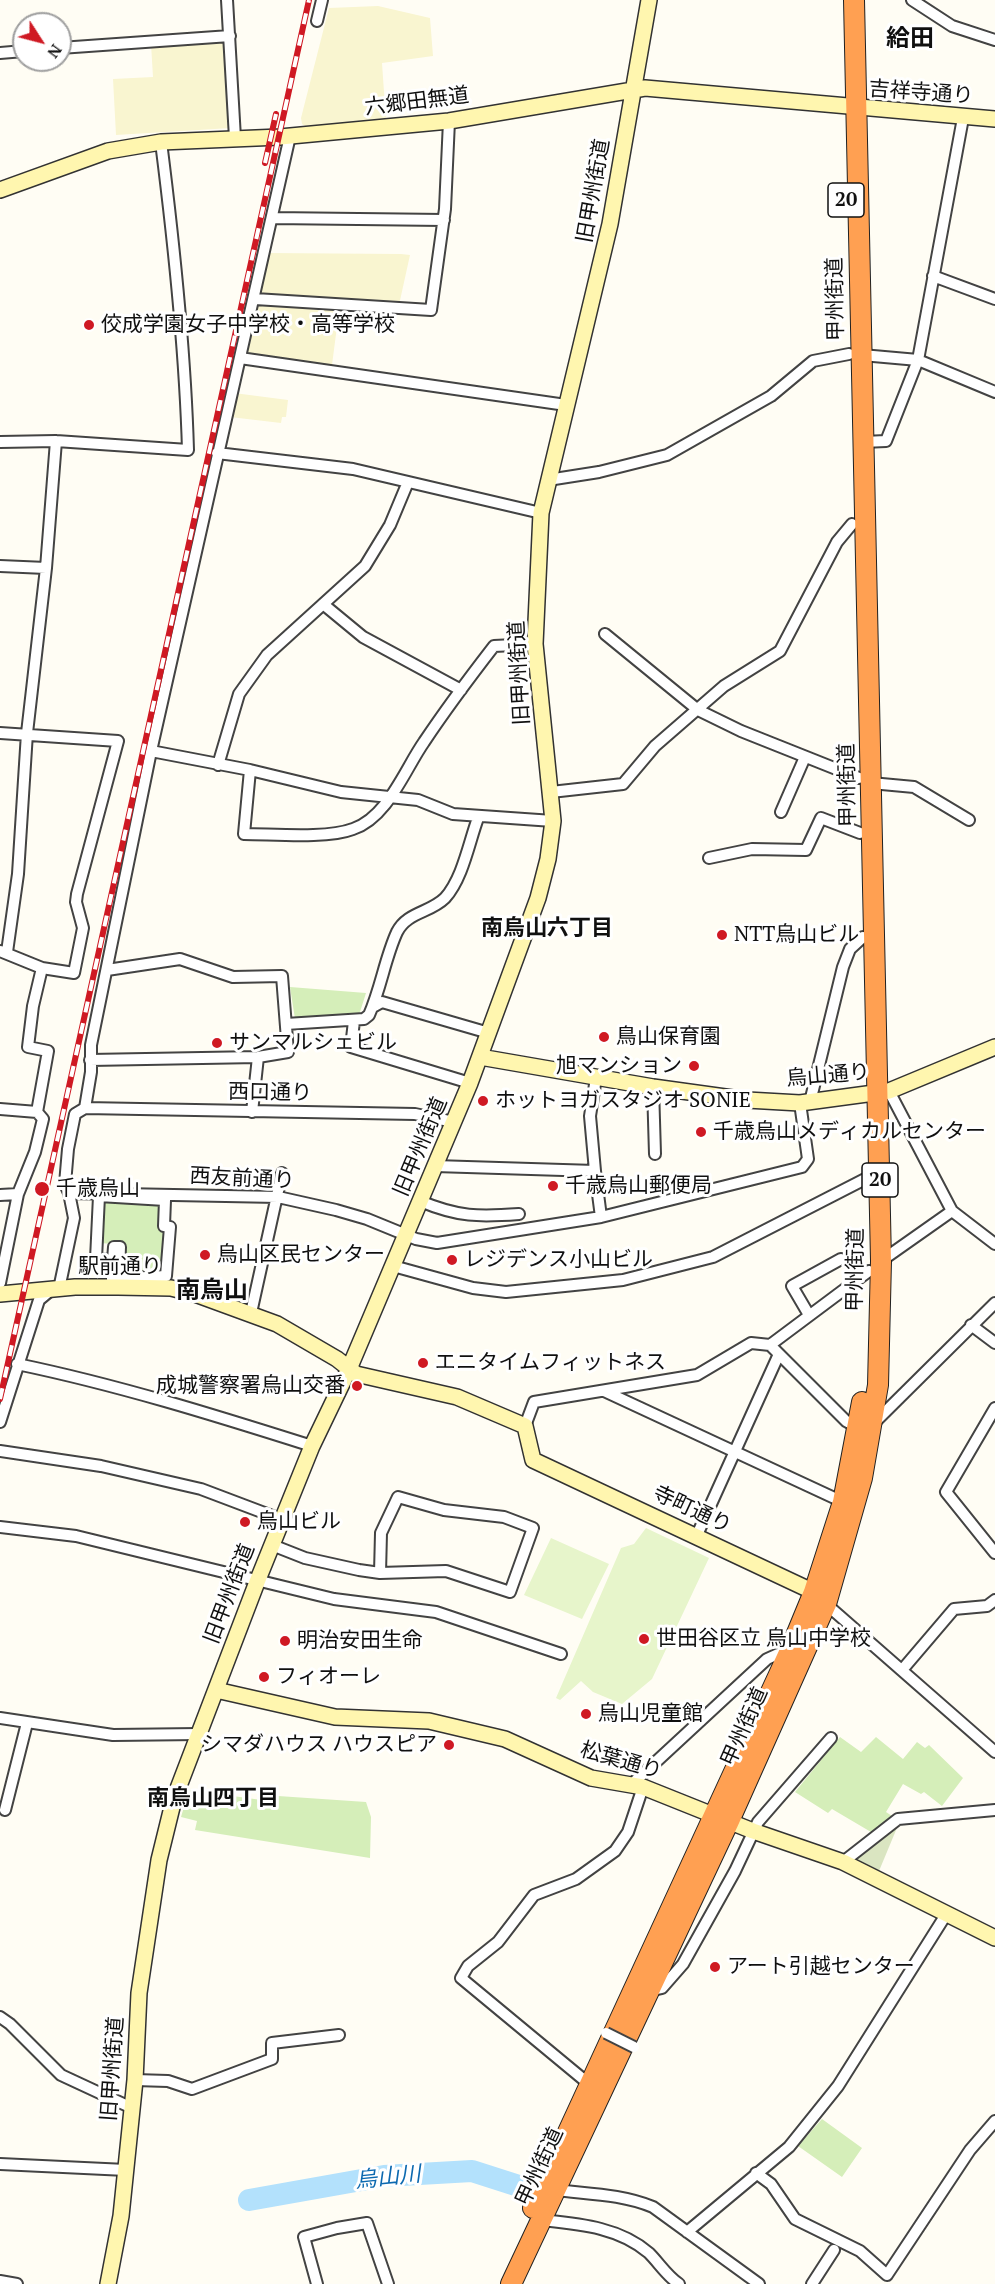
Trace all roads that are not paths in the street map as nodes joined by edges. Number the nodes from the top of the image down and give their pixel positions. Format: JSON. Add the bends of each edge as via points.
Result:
{"nodes":[{"id":1,"x":227,"y":0,"type":"edge"},
{"id":2,"x":322,"y":0,"type":"edge"},
{"id":3,"x":649,"y":0,"type":"edge"},
{"id":4,"x":841,"y":0,"type":"edge"},
{"id":5,"x":854,"y":0,"type":"edge"},
{"id":6,"x":912,"y":0,"type":"edge"},
{"id":7,"x":317,"y":21,"type":"dead end"},
{"id":8,"x":230,"y":36,"type":"junction"},
{"id":9,"x":995,"y":40,"type":"edge"},
{"id":10,"x":72,"y":47,"type":"edge"},
{"id":11,"x":632,"y":91,"type":"junction"},
{"id":12,"x":850,"y":108,"type":"junction"},
{"id":13,"x":963,"y":118,"type":"junction"},
{"id":14,"x":995,"y":120,"type":"edge"},
{"id":15,"x":449,"y":121,"type":"junction"},
{"id":16,"x":290,"y":136,"type":"junction"},
{"id":17,"x":235,"y":138,"type":"junction"},
{"id":18,"x":161,"y":142,"type":"junction"},
{"id":19,"x":1,"y":187,"type":"edge"},
{"id":20,"x":272,"y":218,"type":"junction"},
{"id":21,"x":444,"y":220,"type":"junction"},
{"id":22,"x":933,"y":276,"type":"junction"},
{"id":23,"x":255,"y":299,"type":"junction"},
{"id":24,"x":995,"y":299,"type":"edge"},
{"id":25,"x":856,"y":355,"type":"junction"},
{"id":26,"x":240,"y":358,"type":"junction"},
{"id":27,"x":918,"y":360,"type":"junction"},
{"id":28,"x":995,"y":392,"type":"edge"},
{"id":29,"x":566,"y":405,"type":"junction"},
{"id":30,"x":56,"y":441,"type":"junction"},
{"id":31,"x":0,"y":442,"type":"edge"},
{"id":32,"x":863,"y":442,"type":"junction"},
{"id":33,"x":217,"y":453,"type":"junction"},
{"id":34,"x":548,"y":480,"type":"junction"},
{"id":35,"x":408,"y":482,"type":"junction"},
{"id":36,"x":541,"y":513,"type":"junction"},
{"id":37,"x":852,"y":524,"type":"junction"},
{"id":38,"x":0,"y":566,"type":"edge"},
{"id":39,"x":46,"y":567,"type":"junction"},
{"id":40,"x":323,"y":604,"type":"junction"},
{"id":41,"x":605,"y":634,"type":"dead end"},
{"id":42,"x":535,"y":644,"type":"junction"},
{"id":43,"x":461,"y":690,"type":"junction"},
{"id":44,"x":698,"y":710,"type":"junction"},
{"id":45,"x":0,"y":733,"type":"edge"},
{"id":46,"x":27,"y":733,"type":"junction"},
{"id":47,"x":151,"y":751,"type":"junction"},
{"id":48,"x":805,"y":756,"type":"junction"},
{"id":49,"x":218,"y":765,"type":"junction"},
{"id":50,"x":250,"y":770,"type":"junction"},
{"id":51,"x":865,"y":781,"type":"junction"},
{"id":52,"x":551,"y":792,"type":"junction"},
{"id":53,"x":392,"y":797,"type":"junction"},
{"id":54,"x":781,"y":812,"type":"dead end"},
{"id":55,"x":478,"y":818,"type":"junction"},
{"id":56,"x":969,"y":820,"type":"dead end"},
{"id":57,"x":553,"y":821,"type":"junction"},
{"id":58,"x":860,"y":833,"type":"junction"},
{"id":59,"x":709,"y":858,"type":"dead end"},
{"id":60,"x":863,"y":937,"type":"junction"},
{"id":61,"x":3,"y":951,"type":"edge"},
{"id":62,"x":42,"y":968,"type":"junction"},
{"id":63,"x":107,"y":970,"type":"junction"},
{"id":64,"x":372,"y":1007,"type":"junction"},
{"id":65,"x":354,"y":1020,"type":"junction"},
{"id":66,"x":286,"y":1024,"type":"junction"},
{"id":67,"x":489,"y":1033,"type":"junction"},
{"id":68,"x":995,"y":1047,"type":"edge"},
{"id":69,"x":258,"y":1057,"type":"junction"},
{"id":70,"x":480,"y":1057,"type":"junction"},
{"id":71,"x":90,"y":1060,"type":"junction"},
{"id":72,"x":596,"y":1078,"type":"junction"},
{"id":73,"x":470,"y":1083,"type":"junction"},
{"id":74,"x":653,"y":1088,"type":"junction"},
{"id":75,"x":878,"y":1092,"type":"junction"},
{"id":76,"x":805,"y":1102,"type":"junction"},
{"id":77,"x":85,"y":1108,"type":"junction"},
{"id":78,"x":0,"y":1109,"type":"edge"},
{"id":79,"x":37,"y":1112,"type":"junction"},
{"id":80,"x":252,"y":1112,"type":"junction"},
{"id":81,"x":454,"y":1122,"type":"junction"},
{"id":82,"x":655,"y":1154,"type":"dead end"},
{"id":83,"x":435,"y":1166,"type":"junction"},
{"id":84,"x":596,"y":1171,"type":"junction"},
{"id":85,"x":282,"y":1173,"type":"dead end"},
{"id":86,"x":869,"y":1177,"type":"junction"},
{"id":87,"x":69,"y":1193,"type":"junction"},
{"id":88,"x":18,"y":1194,"type":"junction"},
{"id":89,"x":0,"y":1195,"type":"edge"},
{"id":90,"x":278,"y":1197,"type":"junction"},
{"id":91,"x":165,"y":1200,"type":"joint"},
{"id":92,"x":420,"y":1201,"type":"junction"},
{"id":93,"x":952,"y":1211,"type":"junction"},
{"id":94,"x":519,"y":1214,"type":"dead end"},
{"id":95,"x":601,"y":1216,"type":"junction"},
{"id":96,"x":406,"y":1235,"type":"junction"},
{"id":97,"x":995,"y":1244,"type":"edge"},
{"id":98,"x":841,"y":1259,"type":"dead end"},
{"id":99,"x":393,"y":1266,"type":"junction"},
{"id":100,"x":875,"y":1266,"type":"junction"},
{"id":101,"x":0,"y":1283,"type":"edge"},
{"id":102,"x":55,"y":1289,"type":"junction"},
{"id":103,"x":0,"y":1294,"type":"edge"},
{"id":104,"x":995,"y":1303,"type":"edge"},
{"id":105,"x":251,"y":1313,"type":"junction"},
{"id":106,"x":809,"y":1316,"type":"junction"},
{"id":107,"x":971,"y":1325,"type":"junction"},
{"id":108,"x":995,"y":1343,"type":"edge"},
{"id":109,"x":770,"y":1345,"type":"junction"},
{"id":110,"x":779,"y":1354,"type":"junction"},
{"id":111,"x":17,"y":1364,"type":"junction"},
{"id":112,"x":349,"y":1369,"type":"junction"},
{"id":113,"x":603,"y":1391,"type":"junction"},
{"id":114,"x":995,"y":1408,"type":"edge"},
{"id":115,"x":0,"y":1422,"type":"edge"},
{"id":116,"x":525,"y":1426,"type":"junction"},
{"id":117,"x":864,"y":1426,"type":"junction"},
{"id":118,"x":312,"y":1446,"type":"junction"},
{"id":119,"x":0,"y":1451,"type":"edge"},
{"id":120,"x":734,"y":1452,"type":"junction"},
{"id":121,"x":843,"y":1502,"type":"junction"},
{"id":122,"x":283,"y":1520,"type":"junction"},
{"id":123,"x":0,"y":1527,"type":"edge"},
{"id":124,"x":697,"y":1535,"type":"junction"},
{"id":125,"x":272,"y":1545,"type":"junction"},
{"id":126,"x":995,"y":1553,"type":"edge"},
{"id":127,"x":380,"y":1573,"type":"junction"},
{"id":128,"x":257,"y":1582,"type":"junction"},
{"id":129,"x":820,"y":1598,"type":"junction"},
{"id":130,"x":995,"y":1600,"type":"edge"},
{"id":131,"x":561,"y":1654,"type":"dead end"},
{"id":132,"x":788,"y":1655,"type":"junction"},
{"id":133,"x":902,"y":1670,"type":"junction"},
{"id":134,"x":216,"y":1690,"type":"junction"},
{"id":135,"x":0,"y":1718,"type":"edge"},
{"id":136,"x":27,"y":1723,"type":"junction"},
{"id":137,"x":199,"y":1734,"type":"junction"},
{"id":138,"x":831,"y":1738,"type":"dead end"},
{"id":139,"x":995,"y":1752,"type":"edge"},
{"id":140,"x":637,"y":1785,"type":"junction"},
{"id":141,"x":5,"y":1810,"type":"dead end"},
{"id":142,"x":995,"y":1810,"type":"edge"},
{"id":143,"x":722,"y":1819,"type":"junction"},
{"id":144,"x":753,"y":1831,"type":"junction"},
{"id":145,"x":843,"y":1862,"type":"junction"},
{"id":146,"x":947,"y":1913,"type":"junction"},
{"id":147,"x":995,"y":1938,"type":"edge"},
{"id":148,"x":648,"y":1991,"type":"junction"},
{"id":149,"x":0,"y":2017,"type":"edge"},
{"id":150,"x":606,"y":2033,"type":"dead end"},
{"id":151,"x":339,"y":2035,"type":"dead end"},
{"id":152,"x":634,"y":2047,"type":"dead end"},
{"id":153,"x":135,"y":2080,"type":"junction"},
{"id":154,"x":589,"y":2084,"type":"junction"},
{"id":155,"x":132,"y":2108,"type":"junction"},
{"id":156,"x":995,"y":2121,"type":"edge"},
{"id":157,"x":0,"y":2164,"type":"edge"},
{"id":158,"x":126,"y":2170,"type":"junction"},
{"id":159,"x":756,"y":2173,"type":"junction"},
{"id":160,"x":556,"y":2190,"type":"junction"},
{"id":161,"x":542,"y":2220,"type":"junction"},
{"id":162,"x":687,"y":2232,"type":"junction"},
{"id":163,"x":834,"y":2250,"type":"dead end"},
{"id":164,"x":0,"y":2281,"type":"edge"},
{"id":165,"x":17,"y":2284,"type":"edge"},
{"id":166,"x":108,"y":2284,"type":"edge"},
{"id":167,"x":317,"y":2284,"type":"edge"},
{"id":168,"x":388,"y":2284,"type":"edge"},
{"id":169,"x":498,"y":2284,"type":"edge"},
{"id":170,"x":511,"y":2284,"type":"edge"},
{"id":171,"x":679,"y":2284,"type":"edge"},
{"id":172,"x":759,"y":2284,"type":"edge"},
{"id":173,"x":812,"y":2284,"type":"edge"}],
"edges":[{"from":1,"to":8,"type":"street"},
{"from":2,"to":7,"type":"street"},
{"from":3,"to":11,"type":"street","name":"旧甲州街道"},
{"from":4,"to":12,"type":"highway","name":"甲州街道","number":"20"},
{"from":5,"to":12,"type":"highway","name":"甲州街道","number":"20"},
{"from":6,"to":9,"type":"street","via":[[952,26]]},
{"from":8,"to":10,"type":"street"},
{"from":8,"to":17,"type":"street"},
{"from":11,"to":12,"type":"street","name":"六郷田無道","via":[[645,88]]},
{"from":11,"to":15,"type":"street","name":"六郷田無道"},
{"from":11,"to":29,"type":"street","name":"旧甲州街道","via":[[610,224]]},
{"from":12,"to":13,"type":"street","name":"吉祥寺通り"},
{"from":12,"to":25,"type":"highway","name":"甲州街道","number":"20"},
{"from":13,"to":14,"type":"street","name":"吉祥寺通り"},
{"from":13,"to":22,"type":"street"},
{"from":15,"to":16,"type":"street","name":"六郷田無道"},
{"from":15,"to":21,"type":"street"},
{"from":16,"to":17,"type":"street","name":"六郷田無道"},
{"from":16,"to":20,"type":"street"},
{"from":17,"to":18,"type":"street","name":"六郷田無道"},
{"from":18,"to":19,"type":"street","name":"六郷田無道","via":[[108,151]]},
{"from":18,"to":30,"type":"street","via":[[179,278],[188,450]]},
{"from":20,"to":21,"type":"street"},
{"from":20,"to":23,"type":"street"},
{"from":21,"to":23,"type":"street","via":[[431,310]]},
{"from":22,"to":24,"type":"street"},
{"from":22,"to":27,"type":"street"},
{"from":23,"to":26,"type":"street"},
{"from":25,"to":27,"type":"street"},
{"from":25,"to":32,"type":"highway","name":"甲州街道","number":"20"},
{"from":25,"to":34,"type":"street","via":[[813,361],[771,396],[667,455]]},
{"from":25,"to":37,"type":"highway","name":"甲州街道","number":"20"},
{"from":26,"to":29,"type":"street"},
{"from":26,"to":33,"type":"street"},
{"from":27,"to":28,"type":"street"},
{"from":27,"to":32,"type":"street","via":[[886,441]]},
{"from":29,"to":34,"type":"street","name":"旧甲州街道"},
{"from":30,"to":31,"type":"street"},
{"from":30,"to":39,"type":"street"},
{"from":32,"to":51,"type":"highway","name":"甲州街道","number":"20"},
{"from":33,"to":35,"type":"street","via":[[326,465]]},
{"from":33,"to":47,"type":"street"},
{"from":34,"to":36,"type":"street","name":"旧甲州街道"},
{"from":35,"to":36,"type":"street"},
{"from":35,"to":40,"type":"street","via":[[390,525],[365,566]]},
{"from":36,"to":42,"type":"street","name":"旧甲州街道"},
{"from":37,"to":44,"type":"street","via":[[837,542],[780,651],[724,686]]},
{"from":37,"to":51,"type":"highway","name":"甲州街道","number":"20"},
{"from":38,"to":39,"type":"street"},
{"from":39,"to":46,"type":"street"},
{"from":40,"to":43,"type":"street","via":[[363,637]]},
{"from":40,"to":49,"type":"street","via":[[267,656],[239,694]]},
{"from":41,"to":44,"type":"street"},
{"from":42,"to":43,"type":"street","via":[[494,646]]},
{"from":42,"to":52,"type":"street","name":"旧甲州街道"},
{"from":43,"to":53,"type":"street","via":[[422,743]]},
{"from":44,"to":48,"type":"street"},
{"from":44,"to":52,"type":"street","via":[[655,746],[623,784]]},
{"from":45,"to":46,"type":"street"},
{"from":46,"to":61,"type":"street","via":[[18,874]]},
{"from":46,"to":62,"type":"street","via":[[118,741],[77,894],[83,928],[74,973]]},
{"from":47,"to":49,"type":"street"},
{"from":47,"to":63,"type":"street"},
{"from":48,"to":51,"type":"street"},
{"from":48,"to":54,"type":"street"},
{"from":49,"to":50,"type":"street"},
{"from":50,"to":53,"type":"street","via":[[341,792]]},
{"from":50,"to":53,"type":"street","via":[[244,834],[337,833],[355,829]]},
{"from":51,"to":56,"type":"street","via":[[914,787]]},
{"from":51,"to":58,"type":"highway","name":"甲州街道","number":"20"},
{"from":51,"to":75,"type":"highway","name":"甲州街道","number":"20"},
{"from":52,"to":57,"type":"street","name":"旧甲州街道"},
{"from":53,"to":55,"type":"street","via":[[418,800],[453,814]]},
{"from":55,"to":57,"type":"street"},
{"from":55,"to":64,"type":"street","via":[[445,898],[411,916],[398,931]]},
{"from":57,"to":67,"type":"street","name":"旧甲州街道","via":[[538,898]]},
{"from":58,"to":59,"type":"street","via":[[821,818],[806,850],[752,849]]},
{"from":58,"to":60,"type":"highway","name":"甲州街道","number":"20"},
{"from":60,"to":75,"type":"highway","name":"甲州街道","number":"20"},
{"from":60,"to":76,"type":"street","via":[[850,949],[843,967]]},
{"from":61,"to":62,"type":"street"},
{"from":62,"to":79,"type":"street","via":[[28,1047],[48,1051]]},
{"from":63,"to":66,"type":"street","via":[[180,959],[233,977],[282,976]]},
{"from":63,"to":71,"type":"street"},
{"from":64,"to":65,"type":"street","via":[[364,1019]]},
{"from":64,"to":67,"type":"street","via":[[382,1002]]},
{"from":65,"to":66,"type":"street"},
{"from":65,"to":73,"type":"street","via":[[351,1047]]},
{"from":66,"to":69,"type":"street","via":[[288,1052]]},
{"from":67,"to":70,"type":"street","name":"旧甲州街道"},
{"from":68,"to":75,"type":"street","name":"烏山通り"},
{"from":69,"to":71,"type":"street"},
{"from":69,"to":80,"type":"street"},
{"from":70,"to":72,"type":"street","name":"烏山通り"},
{"from":70,"to":73,"type":"street","name":"旧甲州街道"},
{"from":71,"to":77,"type":"street"},
{"from":72,"to":74,"type":"street","name":"烏山通り"},
{"from":72,"to":84,"type":"street","via":[[590,1116]]},
{"from":73,"to":81,"type":"street","name":"旧甲州街道"},
{"from":74,"to":76,"type":"street","name":"烏山通り","via":[[747,1100]]},
{"from":74,"to":82,"type":"street"},
{"from":75,"to":76,"type":"street","name":"烏山通り"},
{"from":75,"to":86,"type":"highway","name":"甲州街道","number":"20"},
{"from":75,"to":93,"type":"street"},
{"from":75,"to":100,"type":"highway","name":"甲州街道","number":"20"},
{"from":76,"to":95,"type":"street","name":"西友前通り","via":[[808,1159],[802,1167]]},
{"from":77,"to":80,"type":"street","name":"西口通り"},
{"from":77,"to":87,"type":"street","via":[[75,1114],[68,1149],[64,1184]]},
{"from":78,"to":79,"type":"street"},
{"from":79,"to":88,"type":"street","via":[[43,1119]]},
{"from":80,"to":81,"type":"street","name":"西口通り","via":[[415,1114]]},
{"from":81,"to":83,"type":"street","name":"旧甲州街道"},
{"from":83,"to":84,"type":"street"},
{"from":83,"to":92,"type":"street","name":"旧甲州街道"},
{"from":84,"to":95,"type":"street"},
{"from":85,"to":90,"type":"street"},
{"from":86,"to":99,"type":"street","via":[[713,1257],[623,1280],[506,1292],[473,1288]]},
{"from":86,"to":100,"type":"highway","name":"甲州街道","number":"20"},
{"from":87,"to":90,"type":"street","name":"西友前通り"},
{"from":87,"to":102,"type":"street","via":[[74,1218]]},
{"from":88,"to":89,"type":"street"},
{"from":88,"to":101,"type":"street"},
{"from":90,"to":96,"type":"street","name":"西友前通り","via":[[336,1209]]},
{"from":90,"to":105,"type":"street"},
{"from":91,"to":91,"type":"street","via":[[164,1226],[170,1227],[166,1276],[112,1279],[112,1272],[118,1272],[120,1247],[114,1247],[113,1260],[96,1259],[99,1196]]},
{"from":92,"to":94,"type":"street","via":[[447,1213],[479,1217]]},
{"from":92,"to":96,"type":"street","name":"旧甲州街道"},
{"from":93,"to":97,"type":"street"},
{"from":93,"to":100,"type":"street"},
{"from":95,"to":96,"type":"street","name":"西友前通り","via":[[437,1243]]},
{"from":96,"to":99,"type":"street","name":"旧甲州街道"},
{"from":98,"to":106,"type":"street","via":[[792,1286]]},
{"from":99,"to":112,"type":"street","name":"旧甲州街道"},
{"from":100,"to":106,"type":"street"},
{"from":100,"to":117,"type":"highway","name":"甲州街道","number":"20"},
{"from":102,"to":103,"type":"street","name":"駅前通り"},
{"from":102,"to":105,"type":"street","name":"駅前通り","via":[[171,1288]]},
{"from":102,"to":111,"type":"street","via":[[39,1300]]},
{"from":104,"to":107,"type":"street"},
{"from":105,"to":112,"type":"street","name":"駅前通り","via":[[277,1324]]},
{"from":106,"to":109,"type":"street"},
{"from":107,"to":108,"type":"street"},
{"from":107,"to":117,"type":"street"},
{"from":109,"to":110,"type":"street"},
{"from":109,"to":113,"type":"street","via":[[752,1343],[697,1375]]},
{"from":110,"to":117,"type":"street","via":[[846,1421]]},
{"from":110,"to":120,"type":"street"},
{"from":111,"to":115,"type":"street"},
{"from":111,"to":118,"type":"street","via":[[173,1401]]},
{"from":112,"to":116,"type":"street","via":[[356,1374],[457,1397]]},
{"from":112,"to":118,"type":"street","name":"旧甲州街道"},
{"from":113,"to":116,"type":"street","via":[[534,1402]]},
{"from":113,"to":120,"type":"street"},
{"from":114,"to":126,"type":"street","via":[[946,1492]]},
{"from":116,"to":124,"type":"street","name":"寺町通り","via":[[533,1460]]},
{"from":117,"to":121,"type":"highway","name":"甲州街道","number":"20"},
{"from":117,"to":129,"type":"highway","name":"甲州街道","number":"20","via":[[862,1478]]},
{"from":118,"to":122,"type":"street","name":"旧甲州街道"},
{"from":119,"to":122,"type":"street","via":[[101,1466],[201,1489]]},
{"from":120,"to":121,"type":"street"},
{"from":120,"to":124,"type":"street"},
{"from":121,"to":129,"type":"highway","name":"甲州街道","number":"20"},
{"from":122,"to":125,"type":"street","name":"旧甲州街道"},
{"from":123,"to":128,"type":"street","via":[[76,1536]]},
{"from":124,"to":129,"type":"street","name":"寺町通り"},
{"from":125,"to":127,"type":"street","via":[[305,1558]]},
{"from":125,"to":128,"type":"street","name":"旧甲州街道"},
{"from":127,"to":127,"type":"street","via":[[381,1533],[398,1497],[444,1510],[504,1517],[533,1528],[510,1592],[446,1571]]},
{"from":128,"to":131,"type":"street","via":[[334,1599],[436,1612]]},
{"from":128,"to":134,"type":"street","name":"旧甲州街道"},
{"from":129,"to":132,"type":"highway","name":"甲州街道","number":"20"},
{"from":129,"to":133,"type":"street","name":"寺町通り"},
{"from":129,"to":143,"type":"highway","name":"甲州街道","number":"20"},
{"from":130,"to":133,"type":"street","via":[[987,1606],[954,1610]]},
{"from":132,"to":140,"type":"street","via":[[767,1659]]},
{"from":132,"to":143,"type":"highway","name":"甲州街道","number":"20"},
{"from":133,"to":139,"type":"street","name":"寺町通り"},
{"from":134,"to":137,"type":"street","name":"旧甲州街道"},
{"from":134,"to":140,"type":"street","name":"松葉通り","via":[[335,1717],[429,1721],[478,1731],[591,1778]]},
{"from":135,"to":136,"type":"street"},
{"from":136,"to":137,"type":"street","via":[[113,1735]]},
{"from":136,"to":141,"type":"street"},
{"from":137,"to":153,"type":"street","name":"旧甲州街道","via":[[174,1798],[159,1860],[139,1993]]},
{"from":138,"to":144,"type":"street"},
{"from":140,"to":143,"type":"street","name":"松葉通り"},
{"from":140,"to":154,"type":"street","via":[[628,1832],[615,1851],[576,1879],[534,1895],[498,1942],[468,1966],[461,1977]]},
{"from":142,"to":145,"type":"street","via":[[898,1819]]},
{"from":143,"to":144,"type":"street","name":"松葉通り"},
{"from":143,"to":148,"type":"highway","name":"甲州街道","number":"20"},
{"from":143,"to":154,"type":"highway","name":"甲州街道","number":"20"},
{"from":144,"to":145,"type":"street","name":"松葉通り"},
{"from":144,"to":148,"type":"street","via":[[683,1965],[662,1988]]},
{"from":145,"to":146,"type":"street","name":"松葉通り"},
{"from":146,"to":147,"type":"street","name":"松葉通り"},
{"from":146,"to":159,"type":"street","via":[[838,2086],[789,2147]]},
{"from":148,"to":160,"type":"highway","name":"甲州街道","number":"20"},
{"from":149,"to":155,"type":"street","via":[[61,2075]]},
{"from":150,"to":152,"type":"street","bridge":true},
{"from":151,"to":153,"type":"street","via":[[272,2043],[272,2059],[192,2089],[168,2080]]},
{"from":153,"to":155,"type":"street","name":"旧甲州街道"},
{"from":154,"to":169,"type":"highway","name":"甲州街道","number":"20"},
{"from":155,"to":158,"type":"street","name":"旧甲州街道"},
{"from":156,"to":159,"type":"street","via":[[970,2150],[887,2275],[860,2251],[795,2219],[771,2184]]},
{"from":157,"to":158,"type":"street"},
{"from":158,"to":166,"type":"street","name":"旧甲州街道"},
{"from":159,"to":162,"type":"street"},
{"from":160,"to":161,"type":"highway","name":"甲州街道","number":"20"},
{"from":160,"to":162,"type":"street","via":[[639,2201]]},
{"from":161,"to":170,"type":"highway","name":"甲州街道","number":"20"},
{"from":161,"to":171,"type":"street","via":[[609,2230],[628,2238]]},
{"from":162,"to":172,"type":"street"},
{"from":163,"to":173,"type":"street"},
{"from":164,"to":165,"type":"street"},
{"from":167,"to":168,"type":"street","via":[[304,2237],[367,2223]]}]}
